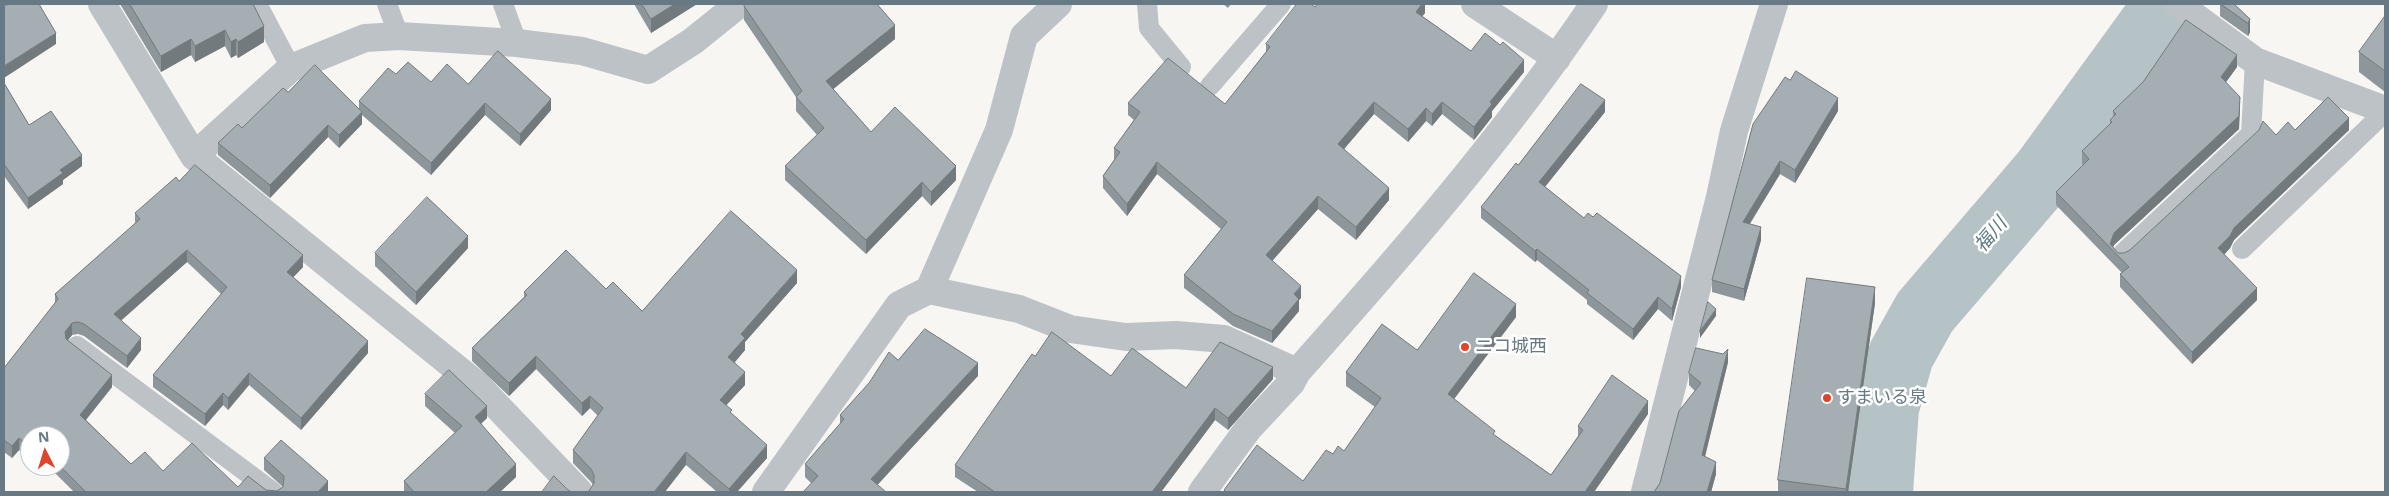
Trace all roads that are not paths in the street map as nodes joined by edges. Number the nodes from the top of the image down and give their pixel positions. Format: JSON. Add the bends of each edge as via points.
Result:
{"nodes":[{"id":1,"x":102,"y":4,"type":"edge"},
{"id":2,"x":257,"y":4,"type":"edge"},
{"id":3,"x":387,"y":4,"type":"edge"},
{"id":4,"x":502,"y":4,"type":"edge"},
{"id":5,"x":739,"y":4,"type":"edge"},
{"id":6,"x":1058,"y":4,"type":"edge"},
{"id":7,"x":1147,"y":4,"type":"edge"},
{"id":8,"x":1280,"y":4,"type":"edge"},
{"id":9,"x":1475,"y":4,"type":"edge"},
{"id":10,"x":1594,"y":4,"type":"edge"},
{"id":11,"x":1774,"y":4,"type":"edge"},
{"id":12,"x":2186,"y":7,"type":"edge"},
{"id":13,"x":399,"y":36,"type":"junction"},
{"id":14,"x":517,"y":43,"type":"junction"},
{"id":15,"x":1557,"y":58,"type":"junction"},
{"id":16,"x":2255,"y":61,"type":"junction"},
{"id":17,"x":292,"y":68,"type":"junction"},
{"id":18,"x":1181,"y":68,"type":"edge"},
{"id":19,"x":1210,"y":86,"type":"dead end"},
{"id":20,"x":2385,"y":111,"type":"edge"},
{"id":21,"x":194,"y":156,"type":"junction"},
{"id":22,"x":2242,"y":249,"type":"dead end"},
{"id":23,"x":2122,"y":254,"type":"edge"},
{"id":24,"x":930,"y":290,"type":"junction"},
{"id":25,"x":77,"y":346,"type":"edge"},
{"id":26,"x":1298,"y":372,"type":"junction"},
{"id":27,"x":273,"y":492,"type":"edge"},
{"id":28,"x":579,"y":492,"type":"edge"},
{"id":29,"x":766,"y":492,"type":"edge"},
{"id":30,"x":1202,"y":492,"type":"edge"},
{"id":31,"x":1645,"y":492,"type":"edge"}],
"edges":[{"from":1,"to":21,"type":"street"},
{"from":2,"to":17,"type":"lane"},
{"from":3,"to":13,"type":"lane"},
{"from":4,"to":14,"type":"lane"},
{"from":5,"to":14,"type":"street","via":[[693,41],[648,70],[582,51]]},
{"from":6,"to":24,"type":"street","via":[[1024,36],[999,130]]},
{"from":7,"to":18,"type":"lane","via":[[1148,28]]},
{"from":8,"to":19,"type":"lane"},
{"from":9,"to":15,"type":"street"},
{"from":10,"to":15,"type":"street"},
{"from":11,"to":31,"type":"street","via":[[1734,131]]},
{"from":12,"to":16,"type":"street"},
{"from":13,"to":14,"type":"street"},
{"from":13,"to":17,"type":"street","via":[[365,38]]},
{"from":15,"to":26,"type":"street","via":[[1406,249]]},
{"from":16,"to":20,"type":"street"},
{"from":16,"to":23,"type":"lane","via":[[2251,134]]},
{"from":17,"to":21,"type":"street"},
{"from":20,"to":22,"type":"lane"},
{"from":21,"to":28,"type":"street","via":[[477,385]]},
{"from":24,"to":26,"type":"street","via":[[1018,309],[1070,329],[1126,337],[1176,335],[1224,339]]},
{"from":24,"to":29,"type":"street","via":[[899,305]]},
{"from":25,"to":27,"type":"lane"},
{"from":26,"to":30,"type":"street","via":[[1248,429]]}]}
